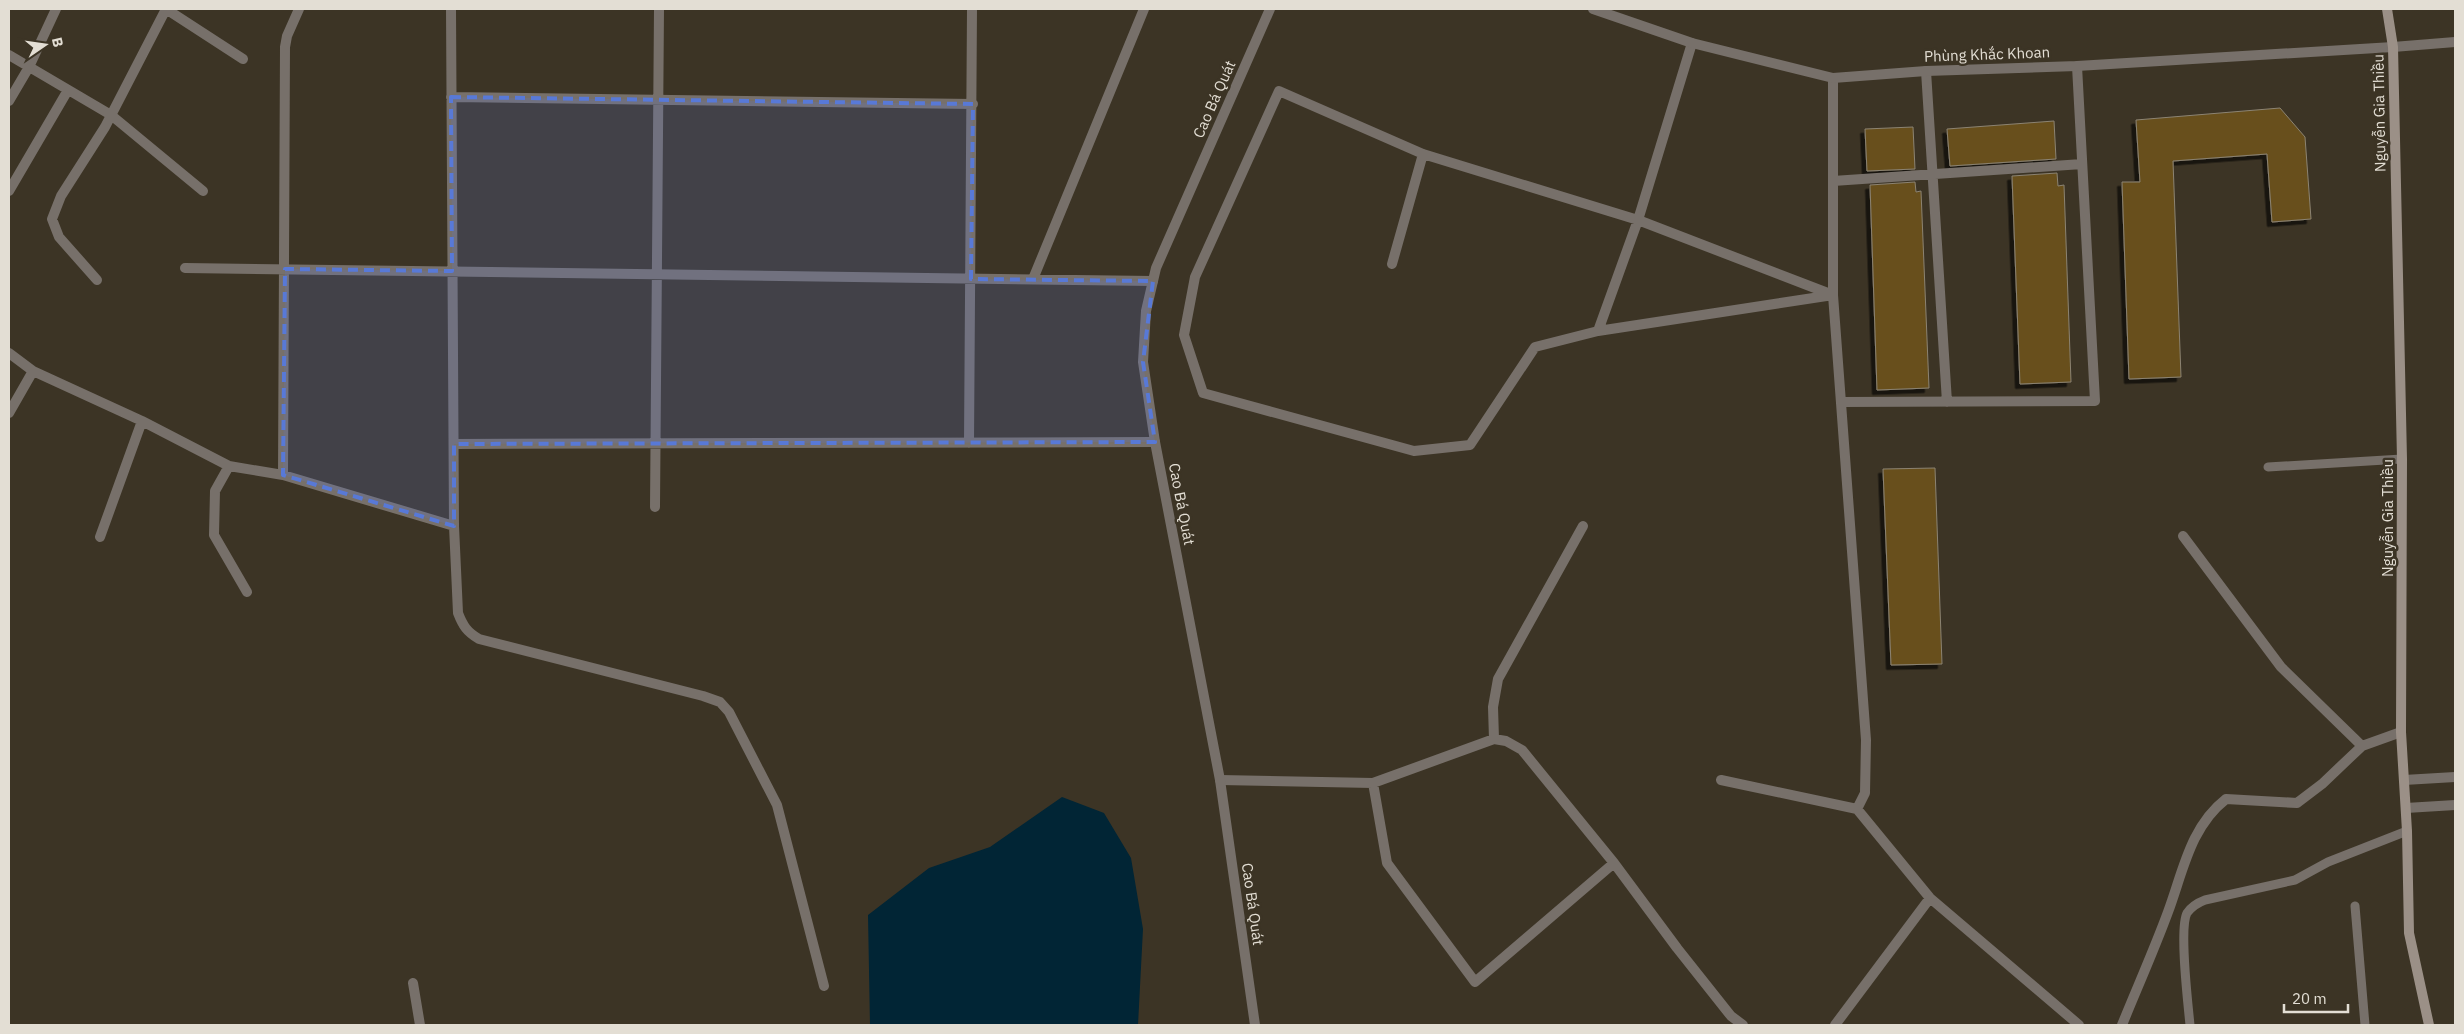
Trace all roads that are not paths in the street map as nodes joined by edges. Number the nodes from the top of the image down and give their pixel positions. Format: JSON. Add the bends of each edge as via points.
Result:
{"nodes":[{"id":1,"x":56,"y":9,"type":"edge"},
{"id":2,"x":166,"y":9,"type":"edge"},
{"id":3,"x":299,"y":9,"type":"edge"},
{"id":4,"x":451,"y":9,"type":"edge"},
{"id":5,"x":659,"y":9,"type":"edge"},
{"id":6,"x":972,"y":9,"type":"edge"},
{"id":7,"x":1144,"y":9,"type":"edge"},
{"id":8,"x":1270,"y":9,"type":"edge"},
{"id":9,"x":1593,"y":9,"type":"edge"},
{"id":10,"x":2387,"y":9,"type":"edge"},
{"id":11,"x":2455,"y":42,"type":"edge"},
{"id":12,"x":1692,"y":43,"type":"junction"},
{"id":13,"x":2393,"y":47,"type":"junction"},
{"id":14,"x":9,"y":54,"type":"edge"},
{"id":15,"x":243,"y":59,"type":"dead end"},
{"id":16,"x":2077,"y":66,"type":"junction"},
{"id":17,"x":29,"y":67,"type":"junction"},
{"id":18,"x":1926,"y":71,"type":"junction"},
{"id":19,"x":1833,"y":78,"type":"junction"},
{"id":20,"x":68,"y":90,"type":"junction"},
{"id":21,"x":452,"y":97,"type":"junction"},
{"id":22,"x":658,"y":100,"type":"junction"},
{"id":23,"x":9,"y":101,"type":"edge"},
{"id":24,"x":972,"y":104,"type":"junction"},
{"id":25,"x":111,"y":116,"type":"junction"},
{"id":26,"x":1423,"y":154,"type":"junction"},
{"id":27,"x":2082,"y":164,"type":"junction"},
{"id":28,"x":1932,"y":174,"type":"junction"},
{"id":29,"x":1833,"y":181,"type":"junction"},
{"id":30,"x":9,"y":191,"type":"edge"},
{"id":31,"x":203,"y":191,"type":"dead end"},
{"id":32,"x":1638,"y":220,"type":"junction"},
{"id":33,"x":1392,"y":264,"type":"dead end"},
{"id":34,"x":185,"y":268,"type":"dead end"},
{"id":35,"x":285,"y":269,"type":"junction"},
{"id":36,"x":452,"y":271,"type":"junction"},
{"id":37,"x":657,"y":274,"type":"junction"},
{"id":38,"x":971,"y":279,"type":"junction"},
{"id":39,"x":97,"y":280,"type":"dead end"},
{"id":40,"x":1033,"y":280,"type":"junction"},
{"id":41,"x":1153,"y":281,"type":"junction"},
{"id":42,"x":1833,"y":296,"type":"junction"},
{"id":43,"x":1598,"y":331,"type":"junction"},
{"id":44,"x":9,"y":353,"type":"edge"},
{"id":45,"x":33,"y":371,"type":"junction"},
{"id":46,"x":1841,"y":402,"type":"junction"},
{"id":47,"x":1947,"y":402,"type":"junction"},
{"id":48,"x":9,"y":413,"type":"edge"},
{"id":49,"x":142,"y":421,"type":"junction"},
{"id":50,"x":1155,"y":442,"type":"junction"},
{"id":51,"x":656,"y":443,"type":"junction"},
{"id":52,"x":969,"y":443,"type":"junction"},
{"id":53,"x":454,"y":444,"type":"junction"},
{"id":54,"x":2402,"y":459,"type":"junction"},
{"id":55,"x":229,"y":466,"type":"junction"},
{"id":56,"x":2268,"y":467,"type":"dead end"},
{"id":57,"x":283,"y":475,"type":"junction"},
{"id":58,"x":655,"y":507,"type":"dead end"},
{"id":59,"x":454,"y":526,"type":"junction"},
{"id":60,"x":1582,"y":526,"type":"dead end"},
{"id":61,"x":2183,"y":536,"type":"dead end"},
{"id":62,"x":100,"y":537,"type":"dead end"},
{"id":63,"x":247,"y":592,"type":"dead end"},
{"id":64,"x":2401,"y":732,"type":"junction"},
{"id":65,"x":1494,"y":739,"type":"junction"},
{"id":66,"x":2362,"y":746,"type":"junction"},
{"id":67,"x":2455,"y":777,"type":"edge"},
{"id":68,"x":1220,"y":780,"type":"junction"},
{"id":69,"x":1720,"y":780,"type":"dead end"},
{"id":70,"x":2404,"y":780,"type":"junction"},
{"id":71,"x":1373,"y":783,"type":"junction"},
{"id":72,"x":2455,"y":805,"type":"edge"},
{"id":73,"x":2406,"y":808,"type":"junction"},
{"id":74,"x":1857,"y":809,"type":"junction"},
{"id":75,"x":2408,"y":831,"type":"junction"},
{"id":76,"x":1614,"y":863,"type":"junction"},
{"id":77,"x":1930,"y":898,"type":"junction"},
{"id":78,"x":2355,"y":906,"type":"dead end"},
{"id":79,"x":413,"y":983,"type":"dead end"},
{"id":80,"x":824,"y":986,"type":"dead end"},
{"id":81,"x":420,"y":1025,"type":"edge"},
{"id":82,"x":1255,"y":1025,"type":"edge"},
{"id":83,"x":1743,"y":1025,"type":"edge"},
{"id":84,"x":1835,"y":1025,"type":"edge"},
{"id":85,"x":2079,"y":1025,"type":"edge"},
{"id":86,"x":2122,"y":1025,"type":"edge"},
{"id":87,"x":2190,"y":1025,"type":"edge"},
{"id":88,"x":2365,"y":1025,"type":"edge"},
{"id":89,"x":2429,"y":1025,"type":"edge"}],
"edges":[{"from":1,"to":17,"type":"street"},
{"from":2,"to":15,"type":"street"},
{"from":2,"to":25,"type":"street"},
{"from":3,"to":35,"type":"street","via":[[285,47]]},
{"from":4,"to":21,"type":"street"},
{"from":5,"to":22,"type":"street"},
{"from":6,"to":24,"type":"street"},
{"from":7,"to":40,"type":"street"},
{"from":8,"to":41,"type":"street","name":"Cao Bá Quát"},
{"from":9,"to":12,"type":"street","name":"Phùng Khắc Khoan"},
{"from":10,"to":13,"type":"main road","name":"Nguyễn Gia Thiều"},
{"from":11,"to":13,"type":"street","name":"Phùng Khắc Khoan"},
{"from":12,"to":19,"type":"street","name":"Phùng Khắc Khoan"},
{"from":12,"to":32,"type":"street"},
{"from":13,"to":16,"type":"street","name":"Phùng Khắc Khoan"},
{"from":13,"to":54,"type":"main road","name":"Nguyễn Gia Thiều"},
{"from":14,"to":17,"type":"street"},
{"from":16,"to":18,"type":"street","name":"Phùng Khắc Khoan"},
{"from":16,"to":27,"type":"street"},
{"from":17,"to":20,"type":"street"},
{"from":17,"to":23,"type":"street"},
{"from":18,"to":19,"type":"street","name":"Phùng Khắc Khoan"},
{"from":18,"to":28,"type":"street"},
{"from":19,"to":29,"type":"street"},
{"from":20,"to":25,"type":"street"},
{"from":20,"to":30,"type":"street"},
{"from":21,"to":22,"type":"street"},
{"from":21,"to":36,"type":"street"},
{"from":22,"to":24,"type":"street"},
{"from":22,"to":37,"type":"street"},
{"from":24,"to":38,"type":"street"},
{"from":25,"to":31,"type":"street"},
{"from":25,"to":39,"type":"street","via":[[61,196],[52,218],[59,237]]},
{"from":26,"to":32,"type":"street"},
{"from":26,"to":33,"type":"street"},
{"from":26,"to":43,"type":"street","via":[[1279,91],[1195,276],[1184,335],[1203,393],[1414,450],[1470,445],[1535,347]]},
{"from":27,"to":28,"type":"street"},
{"from":27,"to":47,"type":"street","via":[[2095,401]]},
{"from":28,"to":29,"type":"street"},
{"from":28,"to":47,"type":"street"},
{"from":29,"to":42,"type":"street"},
{"from":32,"to":42,"type":"street"},
{"from":32,"to":43,"type":"street"},
{"from":34,"to":35,"type":"street"},
{"from":35,"to":36,"type":"street"},
{"from":35,"to":57,"type":"street"},
{"from":36,"to":37,"type":"street"},
{"from":36,"to":53,"type":"street"},
{"from":37,"to":38,"type":"street"},
{"from":37,"to":51,"type":"street"},
{"from":38,"to":40,"type":"street"},
{"from":38,"to":52,"type":"street"},
{"from":40,"to":41,"type":"street"},
{"from":41,"to":50,"type":"street","name":"Cao Bá Quát","via":[[1146,310],[1143,362]]},
{"from":42,"to":43,"type":"street"},
{"from":42,"to":46,"type":"street"},
{"from":44,"to":45,"type":"street"},
{"from":45,"to":48,"type":"street"},
{"from":45,"to":49,"type":"street"},
{"from":46,"to":47,"type":"street"},
{"from":46,"to":74,"type":"street","via":[[1866,740],[1864,793]]},
{"from":49,"to":55,"type":"street"},
{"from":49,"to":62,"type":"street"},
{"from":50,"to":52,"type":"street"},
{"from":50,"to":68,"type":"street","name":"Cao Bá Quát"},
{"from":51,"to":52,"type":"street"},
{"from":51,"to":53,"type":"street"},
{"from":51,"to":58,"type":"street"},
{"from":53,"to":59,"type":"street"},
{"from":54,"to":56,"type":"lane"},
{"from":54,"to":64,"type":"main road","name":"Nguyễn Gia Thiều"},
{"from":55,"to":57,"type":"street"},
{"from":55,"to":63,"type":"street","via":[[215,491],[214,535]]},
{"from":57,"to":59,"type":"street"},
{"from":59,"to":80,"type":"street","via":[[458,613],[464,629],[470,634],[479,639],[703,696],[720,702],[729,712],[777,805]]},
{"from":60,"to":65,"type":"street","via":[[1498,678],[1492,706]]},
{"from":61,"to":66,"type":"street","via":[[2280,668]]},
{"from":64,"to":66,"type":"street"},
{"from":64,"to":70,"type":"main road","name":"Nguyễn Gia Thiều"},
{"from":65,"to":71,"type":"street"},
{"from":65,"to":76,"type":"street","via":[[1506,741],[1522,750]]},
{"from":66,"to":86,"type":"street","via":[[2297,803],[2226,799],[2213,809],[2191,845],[2168,913]]},
{"from":67,"to":70,"type":"street"},
{"from":68,"to":71,"type":"street"},
{"from":68,"to":82,"type":"street","name":"Cao Bá Quát"},
{"from":69,"to":74,"type":"street"},
{"from":70,"to":73,"type":"main road","name":"Nguyễn Gia Thiều"},
{"from":71,"to":76,"type":"street","via":[[1388,863],[1476,982]]},
{"from":72,"to":73,"type":"street"},
{"from":73,"to":75,"type":"main road","name":"Nguyễn Gia Thiều"},
{"from":74,"to":77,"type":"street"},
{"from":75,"to":87,"type":"lane","via":[[2328,862],[2295,880],[2194,904],[2186,915],[2184,944]]},
{"from":75,"to":89,"type":"main road","name":"Nguyễn Gia Thiều","via":[[2409,933]]},
{"from":76,"to":83,"type":"street","via":[[1730,1016]]},
{"from":77,"to":84,"type":"street"},
{"from":77,"to":85,"type":"street"},
{"from":78,"to":88,"type":"lane"},
{"from":79,"to":81,"type":"street"}]}
